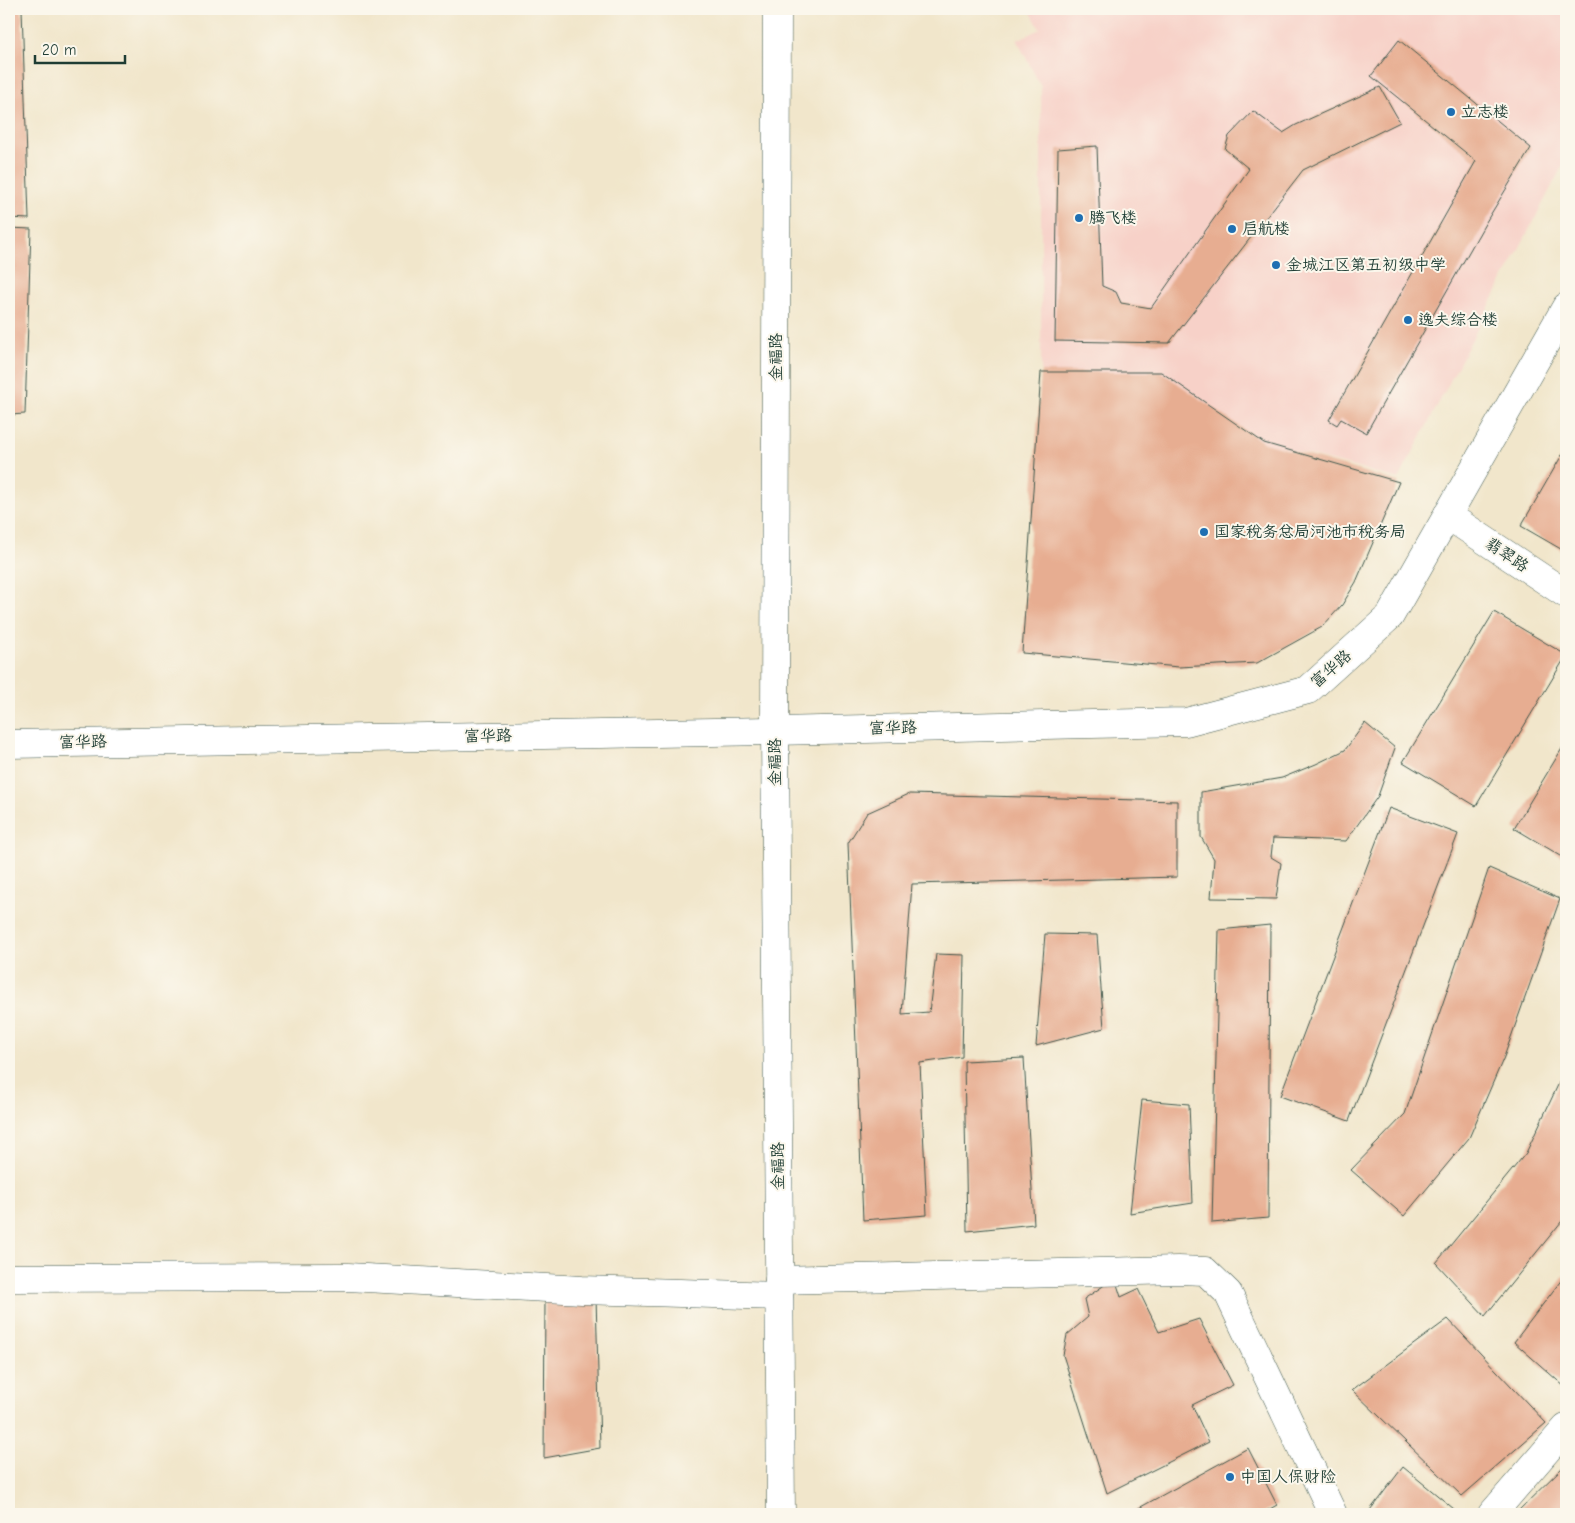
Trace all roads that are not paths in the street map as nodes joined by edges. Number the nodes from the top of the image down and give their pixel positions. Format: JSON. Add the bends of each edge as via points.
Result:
{"nodes":[{"id":1,"x":777,"y":9,"type":"edge"},
{"id":2,"x":1566,"y":307,"type":"edge"},
{"id":3,"x":1448,"y":515,"type":"junction"},
{"id":4,"x":1566,"y":594,"type":"edge"},
{"id":5,"x":775,"y":731,"type":"junction"},
{"id":6,"x":9,"y":744,"type":"edge"},
{"id":7,"x":9,"y":1278,"type":"edge"},
{"id":8,"x":779,"y":1288,"type":"junction"},
{"id":9,"x":1566,"y":1428,"type":"edge"},
{"id":10,"x":781,"y":1514,"type":"edge"},
{"id":11,"x":1333,"y":1514,"type":"edge"},
{"id":12,"x":1492,"y":1514,"type":"edge"}],
"edges":[{"from":1,"to":5,"type":"street","name":"金福路"},
{"from":2,"to":3,"type":"street","name":"富华路"},
{"from":3,"to":4,"type":"street","name":"翡翠路"},
{"from":3,"to":5,"type":"street","name":"富华路","via":[[1390,616],[1308,690],[1186,722]]},
{"from":5,"to":6,"type":"street","name":"富华路"},
{"from":5,"to":8,"type":"street","name":"金福路"},
{"from":7,"to":8,"type":"street","via":[[348,1277],[582,1290]]},
{"from":8,"to":10,"type":"street","name":"金福路"},
{"from":8,"to":11,"type":"street","via":[[1205,1271],[1228,1293]]},
{"from":9,"to":12,"type":"street"}]}
